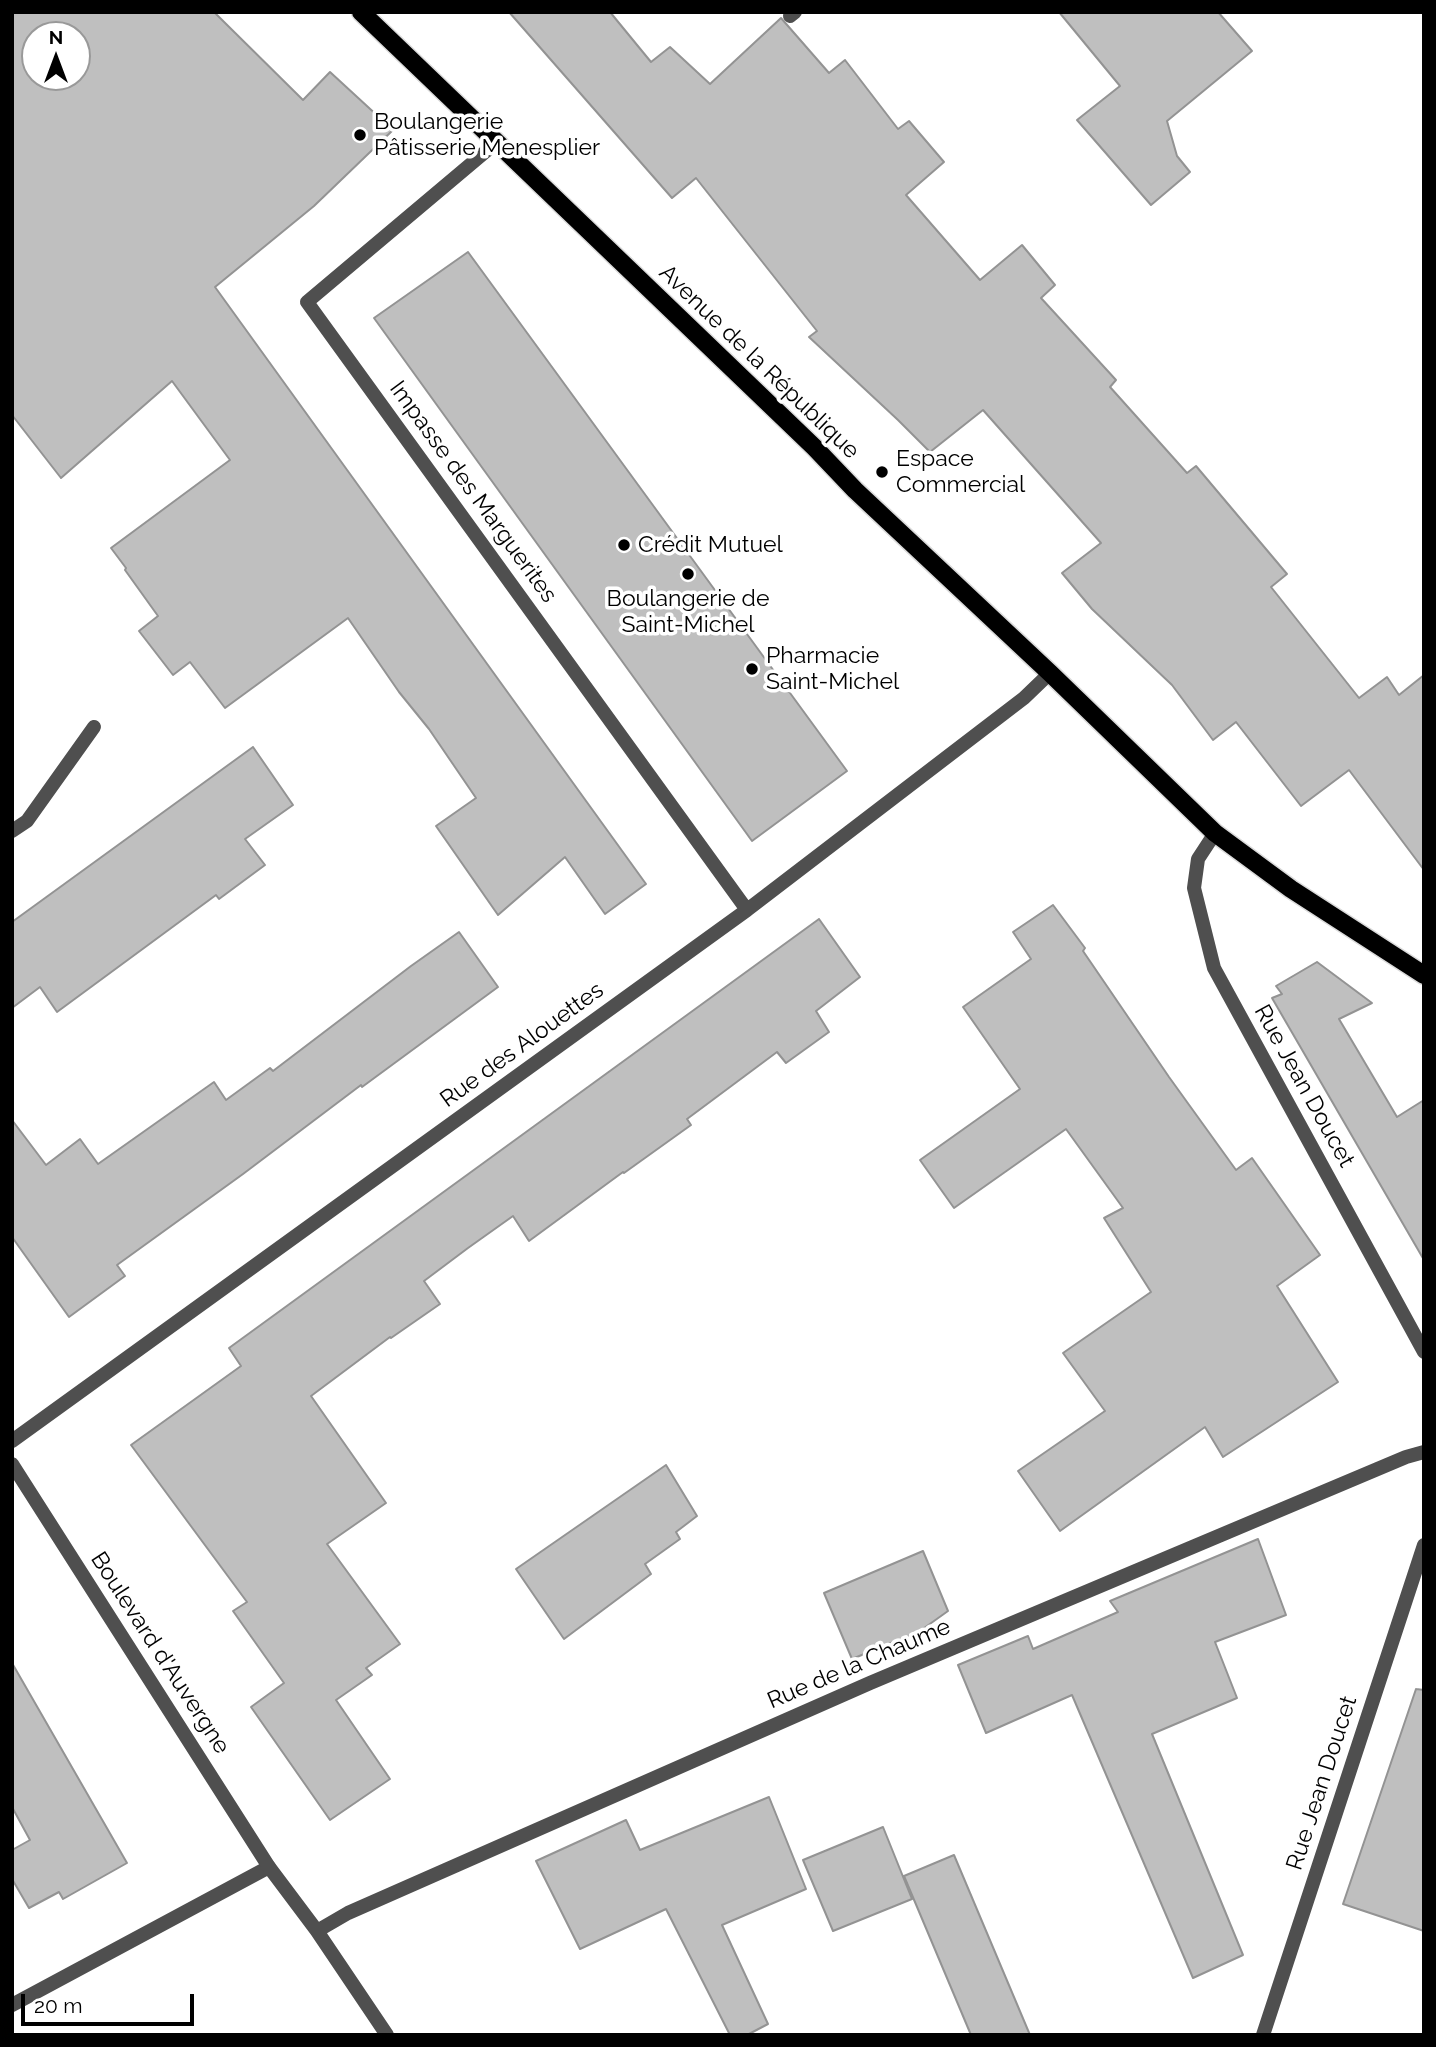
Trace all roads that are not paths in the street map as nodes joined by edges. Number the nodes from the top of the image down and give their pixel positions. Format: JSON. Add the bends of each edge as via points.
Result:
{"nodes":[{"id":1,"x":361,"y":12,"type":"edge"},
{"id":2,"x":497,"y":142,"type":"junction"},
{"id":3,"x":1050,"y":673,"type":"junction"},
{"id":4,"x":94,"y":727,"type":"dead end"},
{"id":5,"x":12,"y":831,"type":"edge"},
{"id":6,"x":1215,"y":833,"type":"junction"},
{"id":7,"x":747,"y":910,"type":"junction"},
{"id":8,"x":1424,"y":975,"type":"edge"},
{"id":9,"x":1424,"y":1352,"type":"edge"},
{"id":10,"x":12,"y":1441,"type":"edge"},
{"id":11,"x":1424,"y":1452,"type":"edge"},
{"id":12,"x":12,"y":1464,"type":"edge"},
{"id":13,"x":1424,"y":1545,"type":"edge"},
{"id":14,"x":269,"y":1867,"type":"junction"},
{"id":15,"x":317,"y":1931,"type":"junction"},
{"id":16,"x":12,"y":2005,"type":"edge"},
{"id":17,"x":387,"y":2035,"type":"edge"},
{"id":18,"x":1263,"y":2035,"type":"edge"}],
"edges":[{"from":1,"to":2,"type":"main road","name":"Avenue de la République"},
{"from":2,"to":3,"type":"main road","name":"Avenue de la République"},
{"from":2,"to":7,"type":"street","name":"Impasse des Marguerites","via":[[307,302]]},
{"from":3,"to":6,"type":"main road","name":"Avenue de la République"},
{"from":3,"to":7,"type":"street","name":"Rue des Alouettes","via":[[1024,698]]},
{"from":4,"to":5,"type":"street","via":[[27,821]]},
{"from":6,"to":8,"type":"main road","name":"Avenue de la République","via":[[1291,889]]},
{"from":6,"to":9,"type":"street","name":"Rue Jean Doucet","via":[[1198,859],[1194,888],[1214,968]]},
{"from":7,"to":10,"type":"street","name":"Rue des Alouettes"},
{"from":11,"to":15,"type":"street","name":"Rue de la Chaume","via":[[870,1683],[348,1913]]},
{"from":12,"to":14,"type":"street","name":"Boulevard d'Auvergne"},
{"from":13,"to":18,"type":"street","name":"Rue Jean Doucet"},
{"from":14,"to":15,"type":"street","name":"Boulevard d'Auvergne"},
{"from":14,"to":16,"type":"street"},
{"from":15,"to":17,"type":"street","name":"Boulevard d'Auvergne"}]}
